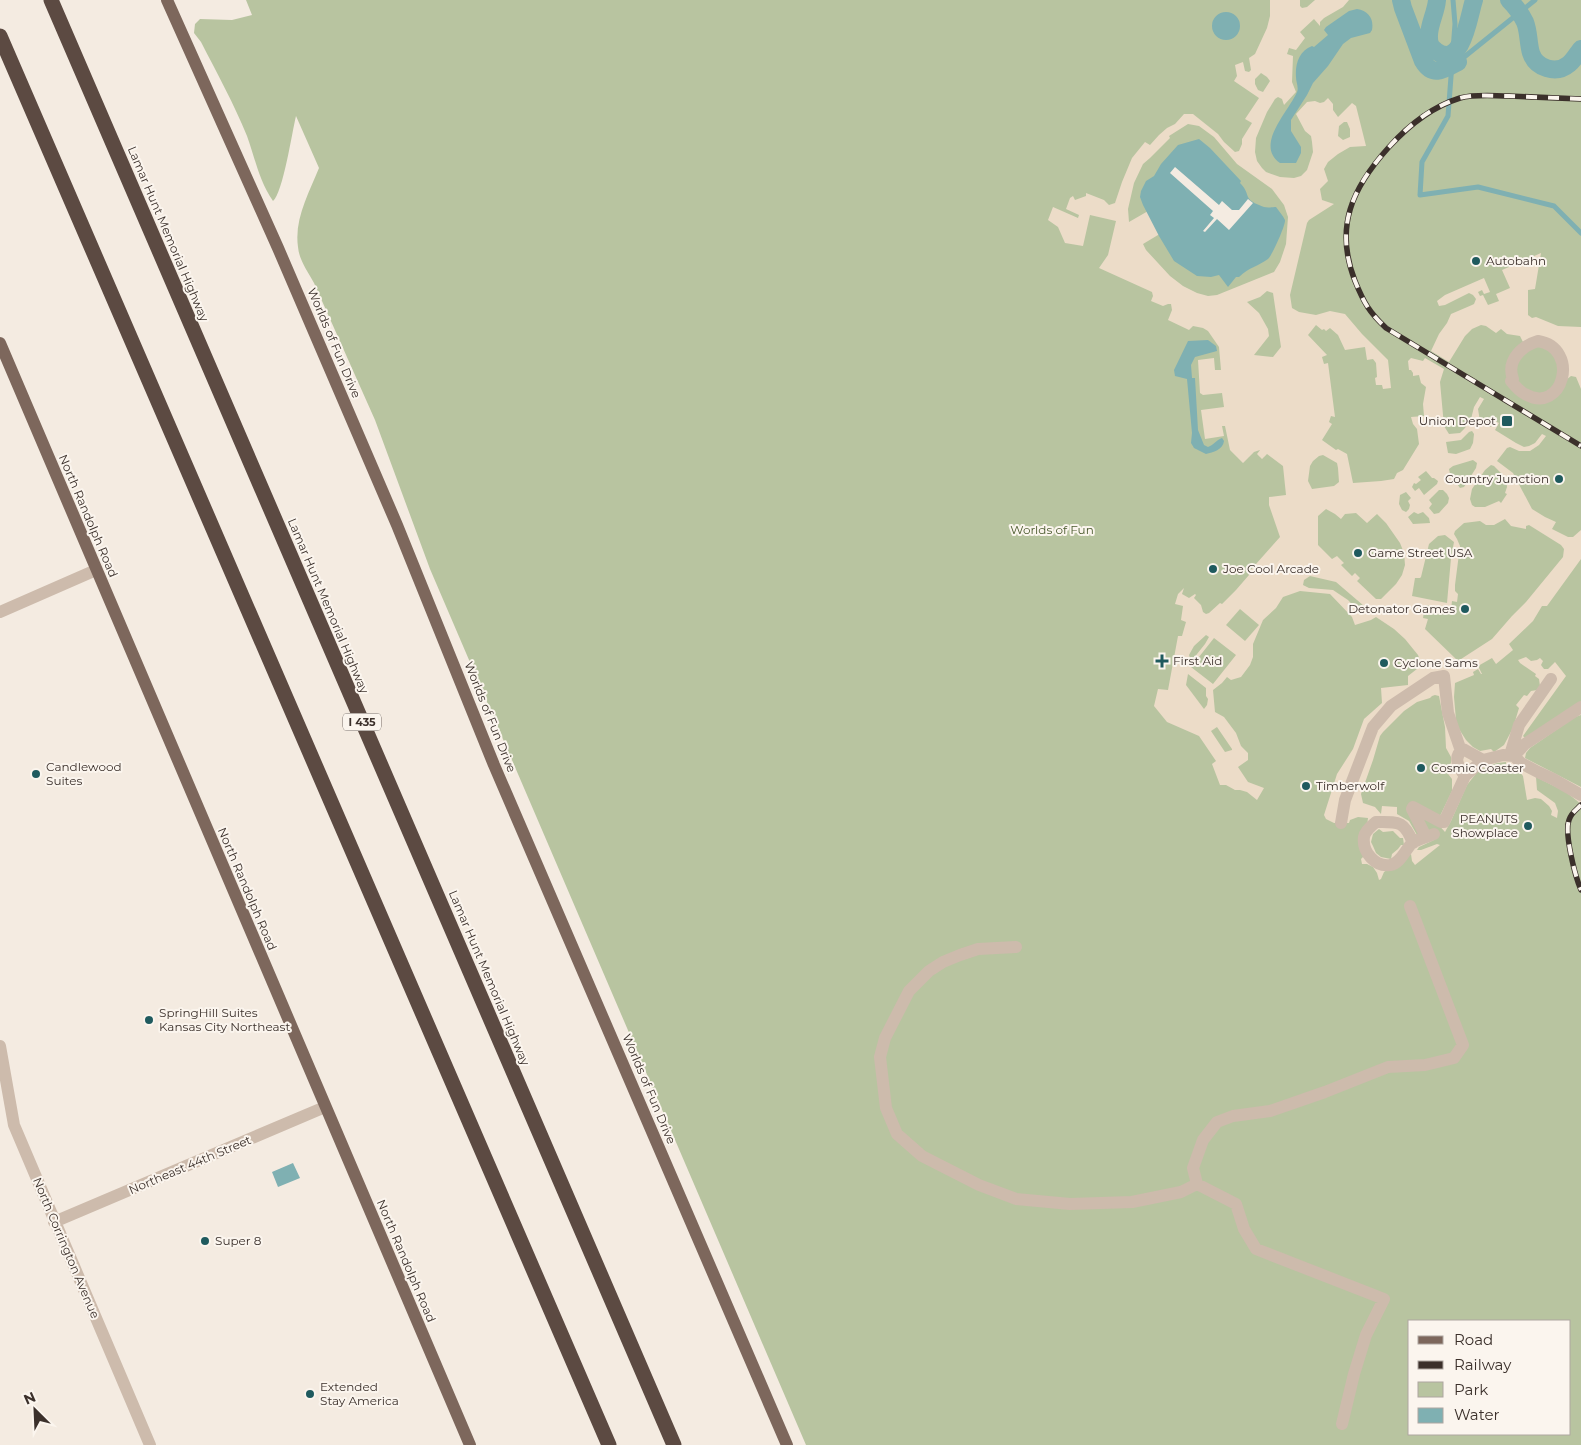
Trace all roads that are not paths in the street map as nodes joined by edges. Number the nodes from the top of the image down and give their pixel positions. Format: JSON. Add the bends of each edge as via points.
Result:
{"nodes":[{"id":1,"x":50,"y":0,"type":"edge"},
{"id":2,"x":167,"y":0,"type":"edge"},
{"id":3,"x":0,"y":36,"type":"edge"},
{"id":4,"x":0,"y":343,"type":"edge"},
{"id":5,"x":1512,"y":364,"type":"joint"},
{"id":6,"x":96,"y":570,"type":"junction"},
{"id":7,"x":0,"y":612,"type":"edge"},
{"id":8,"x":1551,"y":679,"type":"dead end"},
{"id":9,"x":1581,"y":707,"type":"edge"},
{"id":10,"x":1461,"y":751,"type":"junction"},
{"id":11,"x":1512,"y":756,"type":"junction"},
{"id":12,"x":1483,"y":760,"type":"junction"},
{"id":13,"x":1465,"y":776,"type":"junction"},
{"id":14,"x":1581,"y":795,"type":"edge"},
{"id":15,"x":1341,"y":823,"type":"dead end"},
{"id":16,"x":1412,"y":843,"type":"dead end"},
{"id":17,"x":1410,"y":906,"type":"dead end"},
{"id":18,"x":1016,"y":947,"type":"dead end"},
{"id":19,"x":0,"y":1046,"type":"edge"},
{"id":20,"x":325,"y":1107,"type":"junction"},
{"id":21,"x":1198,"y":1184,"type":"junction"},
{"id":22,"x":54,"y":1222,"type":"junction"},
{"id":23,"x":1342,"y":1424,"type":"dead end"},
{"id":24,"x":150,"y":1445,"type":"edge"},
{"id":25,"x":470,"y":1445,"type":"edge"},
{"id":26,"x":609,"y":1445,"type":"edge"},
{"id":27,"x":674,"y":1445,"type":"edge"},
{"id":28,"x":786,"y":1445,"type":"edge"}],
"edges":[{"from":1,"to":27,"type":"highway","name":"Lamar Hunt Memorial Highway","number":"I 435"},
{"from":2,"to":28,"type":"main road","name":"Worlds of Fun Drive","via":[[294,284],[494,765]]},
{"from":3,"to":26,"type":"highway"},
{"from":4,"to":6,"type":"main road","name":"North Randolph Road"},
{"from":5,"to":5,"type":"street","via":[[1525,346],[1545,342],[1557,348],[1565,358],[1566,380],[1554,394],[1545,398],[1531,397],[1511,381]]},
{"from":6,"to":7,"type":"street"},
{"from":6,"to":20,"type":"main road","name":"North Randolph Road"},
{"from":8,"to":11,"type":"street","via":[[1519,725]]},
{"from":9,"to":11,"type":"street"},
{"from":10,"to":12,"type":"street"},
{"from":10,"to":13,"type":"street","via":[[1457,761]]},
{"from":10,"to":15,"type":"street","via":[[1448,713],[1444,676],[1433,678],[1391,706],[1373,727],[1345,800]]},
{"from":11,"to":12,"type":"street"},
{"from":11,"to":14,"type":"street"},
{"from":12,"to":13,"type":"street"},
{"from":13,"to":16,"type":"street","via":[[1436,830]]},
{"from":17,"to":21,"type":"street","via":[[1463,1045],[1454,1058],[1425,1065],[1388,1067],[1270,1112],[1233,1116],[1217,1122],[1202,1140],[1193,1168]]},
{"from":18,"to":21,"type":"street","via":[[978,949],[960,955],[929,971],[909,991],[885,1038],[880,1057],[886,1108],[897,1134],[922,1156],[978,1186],[1016,1199],[1070,1204],[1132,1202],[1181,1192]]},
{"from":19,"to":22,"type":"street","name":"North Corrington Avenue","via":[[14,1125]]},
{"from":20,"to":22,"type":"street","name":"Northeast 44th Street"},
{"from":20,"to":25,"type":"main road","name":"North Randolph Road"},
{"from":21,"to":23,"type":"street","via":[[1236,1204],[1244,1229],[1256,1249],[1384,1299],[1366,1335]]},
{"from":22,"to":24,"type":"street","name":"North Corrington Avenue"}]}
